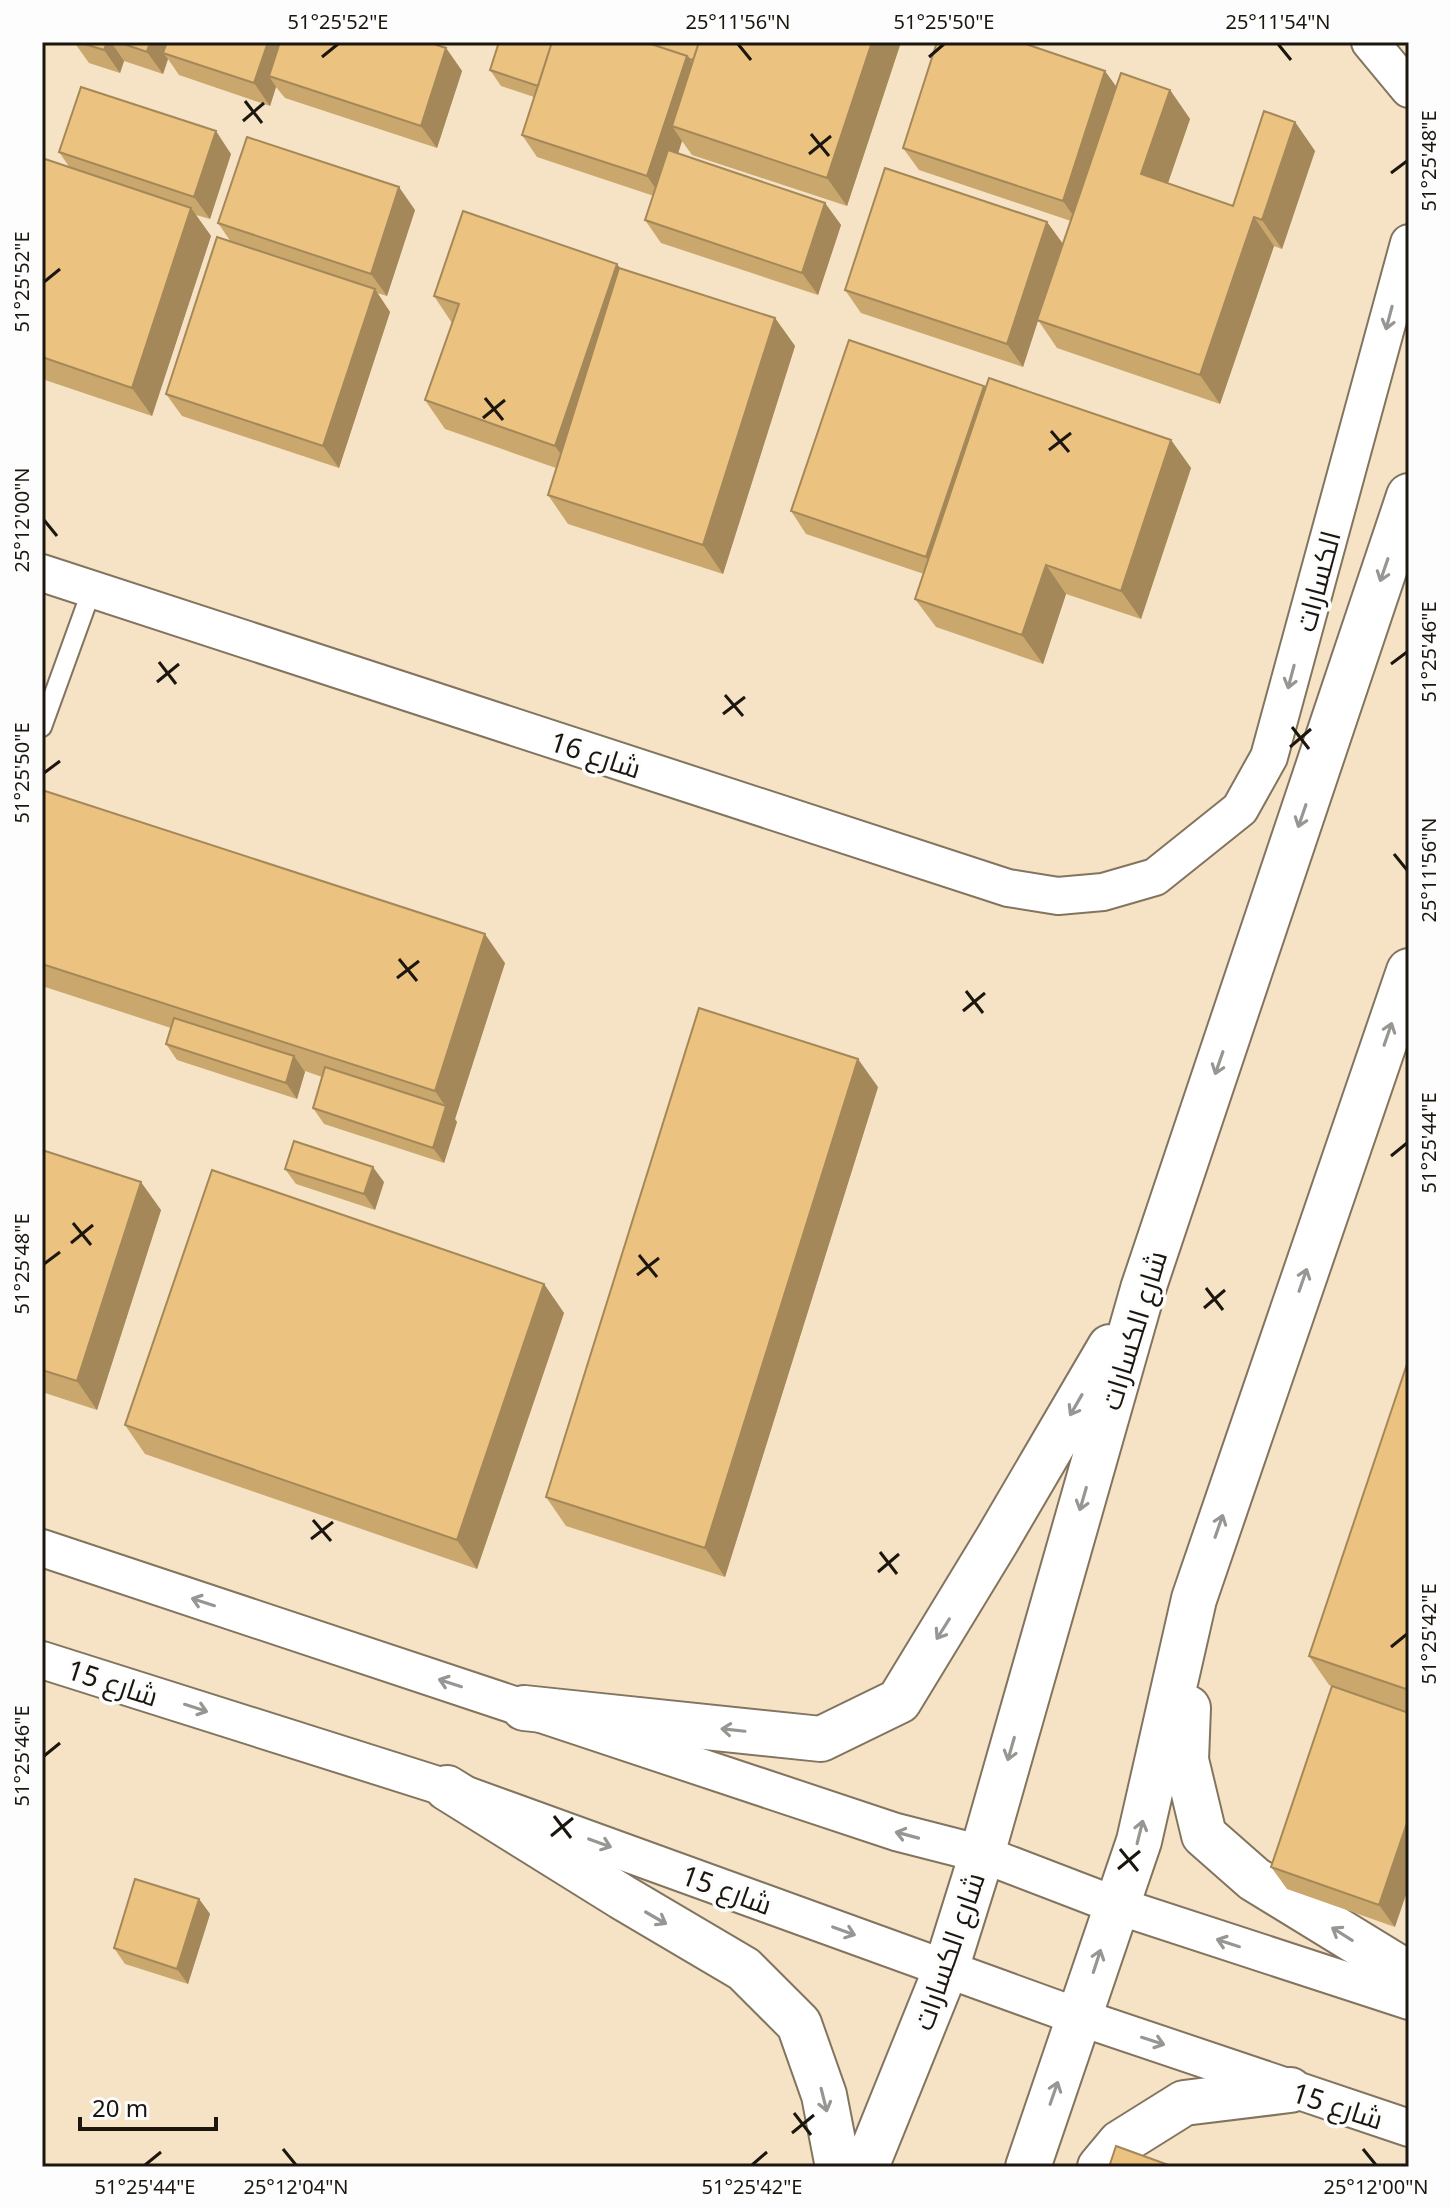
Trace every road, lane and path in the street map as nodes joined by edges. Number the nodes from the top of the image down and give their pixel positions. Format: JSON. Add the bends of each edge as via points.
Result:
{"nodes":[{"id":1,"x":1370,"y":42,"type":"edge"},
{"id":2,"x":1409,"y":89,"type":"edge"},
{"id":3,"x":1409,"y":243,"type":"edge"},
{"id":4,"x":1409,"y":496,"type":"edge"},
{"id":5,"x":42,"y":573,"type":"edge"},
{"id":6,"x":92,"y":589,"type":"junction"},
{"id":7,"x":42,"y":727,"type":"edge"},
{"id":8,"x":1155,"y":877,"type":"joint"},
{"id":9,"x":1409,"y":971,"type":"edge"},
{"id":10,"x":1143,"y":1289,"type":"junction"},
{"id":11,"x":42,"y":1548,"type":"edge"},
{"id":12,"x":1194,"y":1599,"type":"junction"},
{"id":13,"x":42,"y":1660,"type":"edge"},
{"id":14,"x":524,"y":1708,"type":"junction"},
{"id":15,"x":447,"y":1788,"type":"junction"},
{"id":16,"x":982,"y":1854,"type":"junction"},
{"id":17,"x":1115,"y":1905,"type":"junction"},
{"id":18,"x":946,"y":1969,"type":"junction"},
{"id":19,"x":1409,"y":1974,"type":"edge"},
{"id":20,"x":1409,"y":2001,"type":"edge"},
{"id":21,"x":1079,"y":2017,"type":"junction"},
{"id":22,"x":1290,"y":2090,"type":"junction"},
{"id":23,"x":1409,"y":2128,"type":"edge"},
{"id":24,"x":838,"y":2167,"type":"edge"},
{"id":25,"x":866,"y":2167,"type":"edge"},
{"id":26,"x":1028,"y":2167,"type":"edge"},
{"id":27,"x":1100,"y":2167,"type":"edge"}],
"edges":[{"from":1,"to":2,"type":"street"},
{"from":3,"to":8,"type":"street","name":"الكسارات","one_way":true,"via":[[1269,757],[1240,809]]},
{"from":4,"to":10,"type":"street","name":"شارع الكسارات","one_way":true},
{"from":5,"to":6,"type":"street","name":"شارع 16"},
{"from":6,"to":7,"type":"lane"},
{"from":6,"to":8,"type":"street","name":"شارع 16","via":[[1008,888],[1058,896],[1103,892]]},
{"from":12,"to":9,"type":"street","one_way":true},
{"from":10,"to":14,"type":"street","one_way":true,"via":[[899,1701],[821,1739]]},
{"from":10,"to":16,"type":"street","name":"شارع الكسارات","one_way":true},
{"from":14,"to":11,"type":"street","one_way":true},
{"from":17,"to":12,"type":"street","one_way":true,"via":[[1139,1841]]},
{"from":19,"to":12,"type":"street","one_way":true,"via":[[1254,1879],[1204,1835],[1186,1760]]},
{"from":13,"to":15,"type":"street","name":"شارع 15","one_way":true},
{"from":16,"to":14,"type":"street","one_way":true,"via":[[896,1832]]},
{"from":15,"to":18,"type":"street","name":"شارع 15","one_way":true},
{"from":15,"to":24,"type":"street","one_way":true,"via":[[744,1969],[799,2024],[824,2095]]},
{"from":16,"to":17,"type":"street"},
{"from":16,"to":18,"type":"street","name":"شارع الكسارات"},
{"from":20,"to":17,"type":"street","one_way":true},
{"from":21,"to":17,"type":"street","one_way":true},
{"from":18,"to":21,"type":"street","name":"شارع 15"},
{"from":18,"to":25,"type":"street","name":"شارع الكسارات"},
{"from":21,"to":22,"type":"street","name":"شارع 15","one_way":true},
{"from":26,"to":21,"type":"street","one_way":true},
{"from":22,"to":23,"type":"street","name":"شارع 15"},
{"from":22,"to":27,"type":"street","via":[[1184,2103],[1120,2143]]}]}
